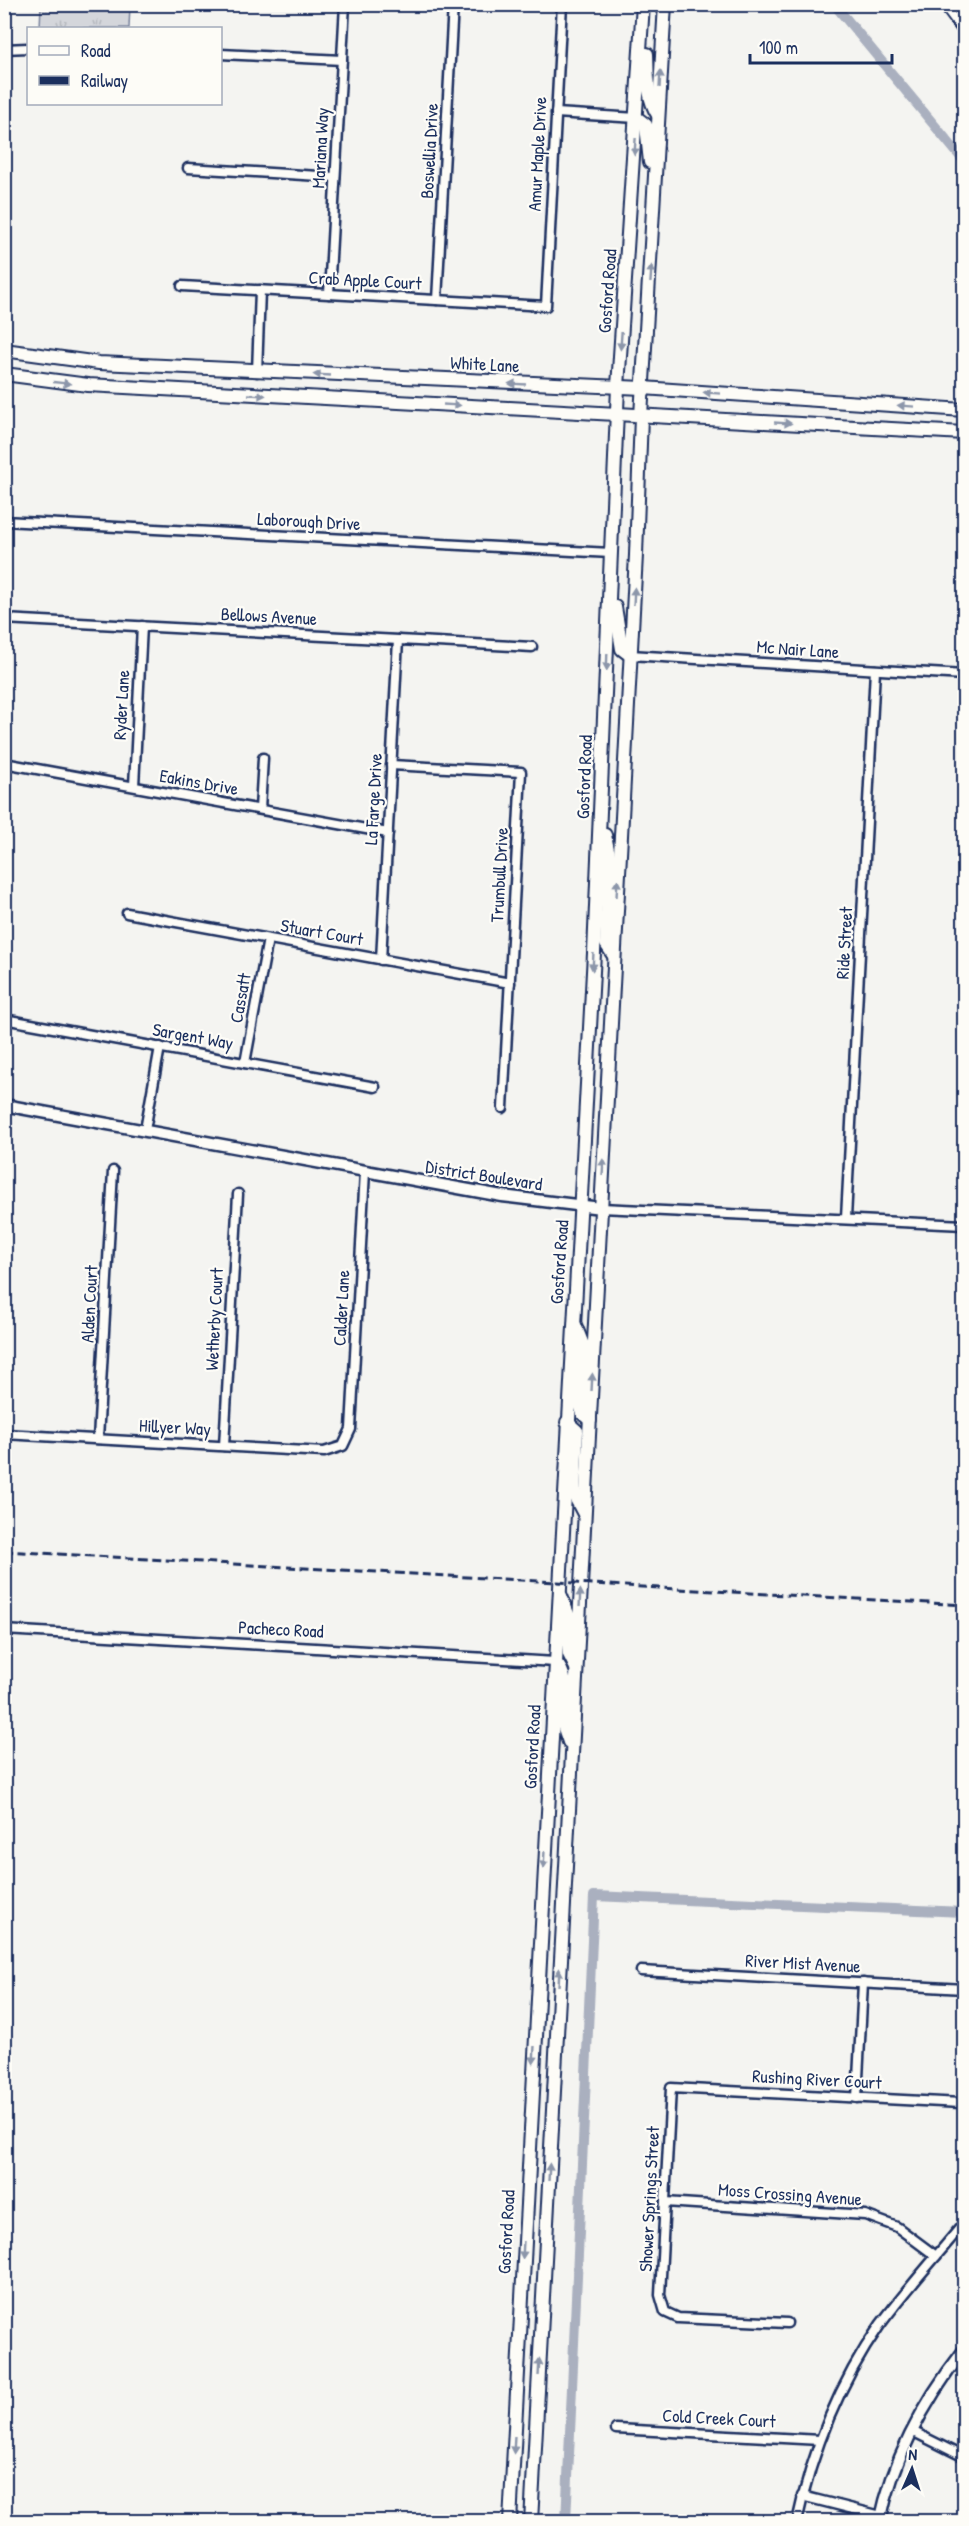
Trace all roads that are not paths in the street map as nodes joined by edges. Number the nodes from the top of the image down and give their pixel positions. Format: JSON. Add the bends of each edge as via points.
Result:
{"nodes":[{"id":1,"x":345,"y":4,"type":"edge"},
{"id":2,"x":453,"y":4,"type":"edge"},
{"id":3,"x":562,"y":4,"type":"edge"},
{"id":4,"x":644,"y":4,"type":"edge"},
{"id":5,"x":665,"y":4,"type":"edge"},
{"id":6,"x":943,"y":4,"type":"edge"},
{"id":7,"x":964,"y":32,"type":"edge"},
{"id":8,"x":27,"y":48,"type":"edge"},
{"id":9,"x":4,"y":49,"type":"edge"},
{"id":10,"x":222,"y":54,"type":"edge"},
{"id":11,"x":342,"y":60,"type":"junction"},
{"id":12,"x":556,"y":113,"type":"junction"},
{"id":13,"x":658,"y":116,"type":"junction"},
{"id":14,"x":637,"y":118,"type":"junction"},
{"id":15,"x":188,"y":168,"type":"dead end"},
{"id":16,"x":335,"y":177,"type":"junction"},
{"id":17,"x":654,"y":220,"type":"junction"},
{"id":18,"x":182,"y":286,"type":"dead end"},
{"id":19,"x":260,"y":290,"type":"junction"},
{"id":20,"x":329,"y":294,"type":"junction"},
{"id":21,"x":437,"y":300,"type":"junction"},
{"id":22,"x":546,"y":306,"type":"joint"},
{"id":23,"x":4,"y":350,"type":"edge"},
{"id":24,"x":257,"y":372,"type":"junction"},
{"id":25,"x":4,"y":374,"type":"edge"},
{"id":26,"x":618,"y":387,"type":"junction"},
{"id":27,"x":643,"y":388,"type":"junction"},
{"id":28,"x":964,"y":410,"type":"edge"},
{"id":29,"x":616,"y":414,"type":"junction"},
{"id":30,"x":641,"y":416,"type":"junction"},
{"id":31,"x":964,"y":433,"type":"edge"},
{"id":32,"x":4,"y":521,"type":"edge"},
{"id":33,"x":611,"y":553,"type":"junction"},
{"id":34,"x":611,"y":567,"type":"junction"},
{"id":35,"x":4,"y":619,"type":"edge"},
{"id":36,"x":142,"y":626,"type":"junction"},
{"id":37,"x":398,"y":640,"type":"junction"},
{"id":38,"x":532,"y":647,"type":"dead end"},
{"id":39,"x":630,"y":655,"type":"junction"},
{"id":40,"x":875,"y":670,"type":"junction"},
{"id":41,"x":964,"y":675,"type":"edge"},
{"id":42,"x":263,"y":758,"type":"dead end"},
{"id":43,"x":4,"y":763,"type":"edge"},
{"id":44,"x":391,"y":765,"type":"junction"},
{"id":45,"x":134,"y":786,"type":"junction"},
{"id":46,"x":260,"y":810,"type":"junction"},
{"id":47,"x":601,"y":813,"type":"junction"},
{"id":48,"x":388,"y":833,"type":"junction"},
{"id":49,"x":127,"y":913,"type":"dead end"},
{"id":50,"x":268,"y":939,"type":"junction"},
{"id":51,"x":614,"y":956,"type":"junction"},
{"id":52,"x":381,"y":960,"type":"junction"},
{"id":53,"x":510,"y":983,"type":"junction"},
{"id":54,"x":4,"y":1019,"type":"edge"},
{"id":55,"x":160,"y":1047,"type":"junction"},
{"id":56,"x":245,"y":1063,"type":"junction"},
{"id":57,"x":375,"y":1086,"type":"dead end"},
{"id":58,"x":4,"y":1105,"type":"edge"},
{"id":59,"x":503,"y":1108,"type":"dead end"},
{"id":60,"x":145,"y":1130,"type":"junction"},
{"id":61,"x":113,"y":1171,"type":"dead end"},
{"id":62,"x":365,"y":1171,"type":"junction"},
{"id":63,"x":238,"y":1194,"type":"dead end"},
{"id":64,"x":581,"y":1206,"type":"junction"},
{"id":65,"x":601,"y":1208,"type":"junction"},
{"id":66,"x":846,"y":1218,"type":"junction"},
{"id":67,"x":964,"y":1225,"type":"edge"},
{"id":68,"x":573,"y":1318,"type":"junction"},
{"id":69,"x":590,"y":1420,"type":"junction"},
{"id":70,"x":567,"y":1422,"type":"junction"},
{"id":71,"x":4,"y":1434,"type":"edge"},
{"id":72,"x":98,"y":1439,"type":"junction"},
{"id":73,"x":224,"y":1446,"type":"junction"},
{"id":74,"x":343,"y":1446,"type":"joint"},
{"id":75,"x":585,"y":1515,"type":"junction"},
{"id":76,"x":559,"y":1590,"type":"junction"},
{"id":77,"x":4,"y":1630,"type":"edge"},
{"id":78,"x":555,"y":1662,"type":"junction"},
{"id":79,"x":576,"y":1668,"type":"junction"},
{"id":80,"x":572,"y":1752,"type":"junction"},
{"id":81,"x":640,"y":1971,"type":"dead end"},
{"id":82,"x":863,"y":1983,"type":"junction"},
{"id":83,"x":964,"y":1989,"type":"edge"},
{"id":84,"x":671,"y":2088,"type":"joint"},
{"id":85,"x":857,"y":2098,"type":"junction"},
{"id":86,"x":961,"y":2103,"type":"dead end"},
{"id":87,"x":665,"y":2202,"type":"junction"},
{"id":88,"x":964,"y":2223,"type":"edge"},
{"id":89,"x":936,"y":2256,"type":"junction"},
{"id":90,"x":787,"y":2323,"type":"dead end"},
{"id":91,"x":964,"y":2350,"type":"edge"},
{"id":92,"x":616,"y":2429,"type":"dead end"},
{"id":93,"x":912,"y":2431,"type":"junction"},
{"id":94,"x":820,"y":2440,"type":"junction"},
{"id":95,"x":964,"y":2457,"type":"edge"},
{"id":96,"x":802,"y":2496,"type":"junction"},
{"id":97,"x":881,"y":2519,"type":"edge"},
{"id":98,"x":510,"y":2522,"type":"edge"},
{"id":99,"x":531,"y":2522,"type":"edge"},
{"id":100,"x":797,"y":2522,"type":"edge"}],
"edges":[{"from":1,"to":11,"type":"street","name":"Mariana Way"},
{"from":2,"to":21,"type":"street","name":"Boswellia Drive"},
{"from":3,"to":12,"type":"street","name":"Amur Maple Drive"},
{"from":4,"to":13,"type":"main road","via":[[649,90],[651,105]]},
{"from":4,"to":14,"type":"main road","name":"Gosford Road"},
{"from":13,"to":5,"type":"main road","one_way":true},
{"from":6,"to":7,"type":"street"},
{"from":8,"to":9,"type":"street"},
{"from":10,"to":11,"type":"street"},
{"from":11,"to":16,"type":"street","name":"Mariana Way"},
{"from":12,"to":14,"type":"street"},
{"from":12,"to":22,"type":"street","name":"Amur Maple Drive"},
{"from":13,"to":17,"type":"main road"},
{"from":14,"to":17,"type":"main road","via":[[646,125]]},
{"from":14,"to":26,"type":"main road","name":"Gosford Road","one_way":true},
{"from":15,"to":16,"type":"street"},
{"from":16,"to":20,"type":"street","name":"Mariana Way"},
{"from":27,"to":17,"type":"main road","one_way":true},
{"from":18,"to":19,"type":"street","name":"Crab Apple Court"},
{"from":19,"to":20,"type":"street","name":"Crab Apple Court"},
{"from":19,"to":24,"type":"street"},
{"from":20,"to":21,"type":"street","name":"Crab Apple Court"},
{"from":21,"to":22,"type":"street","name":"Crab Apple Court"},
{"from":23,"to":24,"type":"main road","name":"White Lane","via":[[99,363]]},
{"from":26,"to":24,"type":"main road","name":"White Lane","one_way":true},
{"from":25,"to":29,"type":"main road","one_way":true,"via":[[88,385]]},
{"from":26,"to":27,"type":"main road","name":"White Lane"},
{"from":26,"to":29,"type":"main road","name":"Gosford Road"},
{"from":28,"to":27,"type":"main road","name":"White Lane","one_way":true},
{"from":27,"to":30,"type":"main road"},
{"from":29,"to":30,"type":"main road"},
{"from":29,"to":33,"type":"main road","name":"Gosford Road"},
{"from":30,"to":31,"type":"main road","one_way":true},
{"from":39,"to":30,"type":"main road","one_way":true},
{"from":32,"to":33,"type":"street","name":"Laborough Drive"},
{"from":33,"to":34,"type":"main road","name":"Gosford Road"},
{"from":34,"to":39,"type":"main road","via":[[619,638],[622,649]]},
{"from":34,"to":47,"type":"main road","name":"Gosford Road","one_way":true},
{"from":35,"to":36,"type":"street","name":"Bellows Avenue"},
{"from":36,"to":37,"type":"street","name":"Bellows Avenue"},
{"from":36,"to":45,"type":"street","name":"Ryder Lane"},
{"from":37,"to":38,"type":"street","name":"Bellows Avenue"},
{"from":37,"to":44,"type":"street","name":"La Farge Drive"},
{"from":39,"to":40,"type":"street","name":"Mc Nair Lane"},
{"from":51,"to":39,"type":"main road","one_way":true},
{"from":40,"to":41,"type":"street","name":"Mc Nair Lane"},
{"from":40,"to":66,"type":"street","name":"Ride Street"},
{"from":42,"to":46,"type":"street"},
{"from":43,"to":45,"type":"street","name":"Eakins Drive"},
{"from":44,"to":48,"type":"street","name":"La Farge Drive"},
{"from":44,"to":53,"type":"street","name":"Trumbull Drive","via":[[521,772]]},
{"from":45,"to":46,"type":"street","name":"Eakins Drive"},
{"from":46,"to":48,"type":"street","name":"Eakins Drive"},
{"from":47,"to":51,"type":"main road","via":[[609,855],[606,944]]},
{"from":47,"to":64,"type":"main road","name":"Gosford Road","one_way":true},
{"from":48,"to":52,"type":"street","name":"La Farge Drive"},
{"from":49,"to":50,"type":"street","name":"Stuart Court"},
{"from":50,"to":52,"type":"street","name":"Stuart Court"},
{"from":50,"to":56,"type":"street","name":"Cassatt"},
{"from":65,"to":51,"type":"main road","one_way":true},
{"from":52,"to":53,"type":"street","name":"Stuart Court"},
{"from":53,"to":59,"type":"street","name":"Trumbull Drive"},
{"from":54,"to":55,"type":"street","name":"Sargent Way"},
{"from":55,"to":56,"type":"street","name":"Sargent Way"},
{"from":55,"to":60,"type":"street"},
{"from":56,"to":57,"type":"street","name":"Sargent Way"},
{"from":58,"to":60,"type":"street","name":"District Boulevard"},
{"from":60,"to":62,"type":"street","name":"District Boulevard"},
{"from":61,"to":72,"type":"street","name":"Alden Court"},
{"from":62,"to":64,"type":"street","name":"District Boulevard"},
{"from":62,"to":74,"type":"street","name":"Calder Lane","via":[[351,1429]]},
{"from":63,"to":73,"type":"street","name":"Wetherby Court"},
{"from":64,"to":65,"type":"street","name":"District Boulevard"},
{"from":64,"to":68,"type":"main road","name":"Gosford Road"},
{"from":65,"to":66,"type":"street","name":"District Boulevard"},
{"from":69,"to":65,"type":"main road","one_way":true},
{"from":66,"to":67,"type":"street","name":"District Boulevard"},
{"from":68,"to":69,"type":"main road","via":[[583,1345],[580,1404]]},
{"from":68,"to":70,"type":"main road","name":"Gosford Road"},
{"from":69,"to":75,"type":"main road"},
{"from":70,"to":75,"type":"main road","via":[[577,1431],[574,1495]]},
{"from":70,"to":76,"type":"main road","name":"Gosford Road"},
{"from":71,"to":72,"type":"street","name":"Hillyer Way"},
{"from":72,"to":73,"type":"street","name":"Hillyer Way"},
{"from":73,"to":74,"type":"street","name":"Hillyer Way","via":[[324,1452]]},
{"from":79,"to":75,"type":"main road","one_way":true},
{"from":76,"to":78,"type":"main road","name":"Gosford Road"},
{"from":76,"to":79,"type":"main road","via":[[569,1617],[569,1654]]},
{"from":77,"to":78,"type":"street","name":"Pacheco Road"},
{"from":78,"to":80,"type":"main road","via":[[566,1681],[563,1725]]},
{"from":78,"to":98,"type":"main road","name":"Gosford Road","one_way":true},
{"from":79,"to":80,"type":"main road"},
{"from":99,"to":80,"type":"main road","one_way":true},
{"from":81,"to":82,"type":"street","name":"River Mist Avenue"},
{"from":82,"to":83,"type":"street","name":"River Mist Avenue"},
{"from":82,"to":85,"type":"street"},
{"from":84,"to":85,"type":"street","name":"Rushing River Court"},
{"from":84,"to":87,"type":"street","name":"Shower Springs Street"},
{"from":85,"to":86,"type":"street","name":"Rushing River Court"},
{"from":87,"to":89,"type":"street","name":"Moss Crossing Avenue","via":[[865,2215],[897,2227]]},
{"from":87,"to":90,"type":"street","name":"Shower Springs Street","via":[[660,2295],[665,2312],[678,2318]]},
{"from":88,"to":89,"type":"street"},
{"from":89,"to":94,"type":"street","via":[[860,2357]]},
{"from":91,"to":93,"type":"street"},
{"from":92,"to":94,"type":"street","name":"Cold Creek Court"},
{"from":93,"to":95,"type":"street"},
{"from":93,"to":97,"type":"street"},
{"from":94,"to":96,"type":"street"},
{"from":96,"to":97,"type":"street"},
{"from":96,"to":100,"type":"street"}]}
